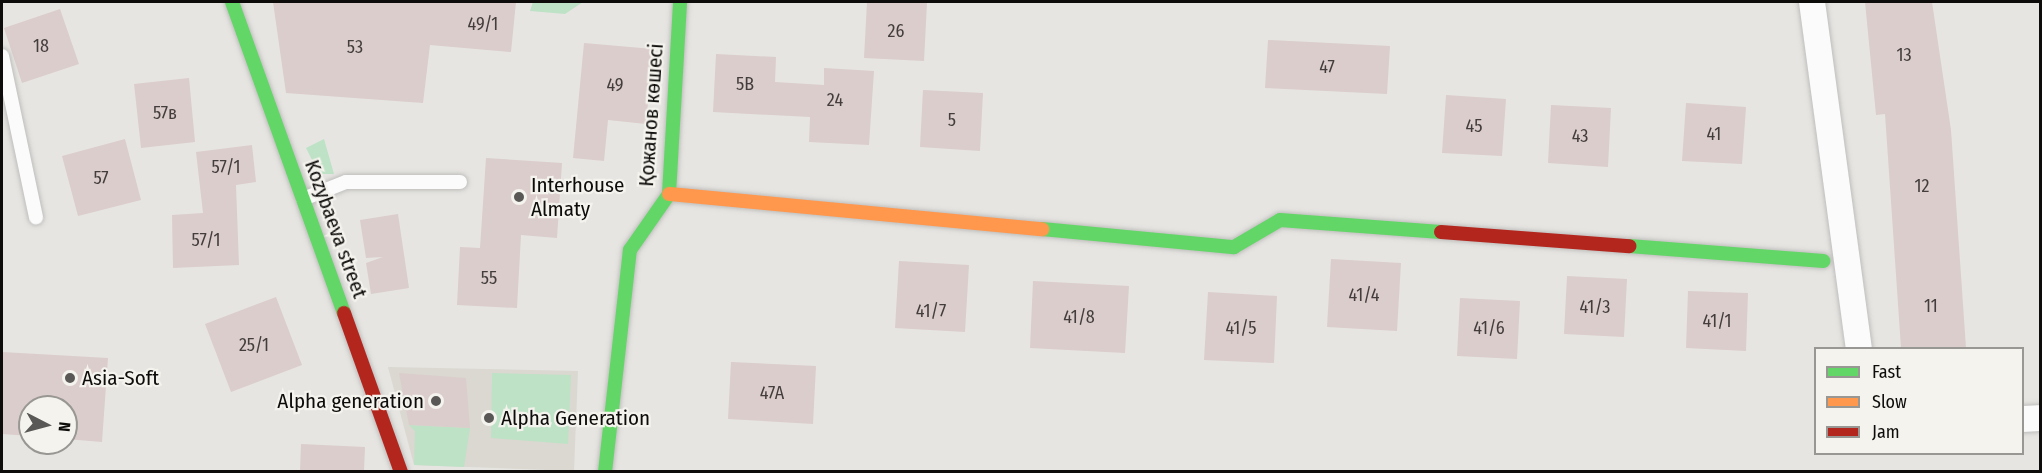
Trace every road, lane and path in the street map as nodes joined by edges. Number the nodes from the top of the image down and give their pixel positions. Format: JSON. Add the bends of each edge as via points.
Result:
{"nodes":[{"id":1,"x":232,"y":2,"type":"edge"},
{"id":2,"x":680,"y":2,"type":"edge"},
{"id":3,"x":1812,"y":2,"type":"edge"},
{"id":4,"x":2,"y":56,"type":"edge"},
{"id":5,"x":460,"y":182,"type":"dead end"},
{"id":6,"x":669,"y":194,"type":"junction"},
{"id":7,"x":303,"y":199,"type":"junction"},
{"id":8,"x":36,"y":217,"type":"dead end"},
{"id":9,"x":1823,"y":261,"type":"dead end"},
{"id":10,"x":1859,"y":347,"type":"edge"},
{"id":11,"x":2040,"y":418,"type":"edge"},
{"id":12,"x":2024,"y":419,"type":"edge"},
{"id":13,"x":401,"y":471,"type":"edge"},
{"id":14,"x":605,"y":471,"type":"edge"}],
"edges":[{"from":1,"to":7,"type":"street","name":"Kozybaeva street"},
{"from":2,"to":6,"type":"street","name":"Қожанов көшесі"},
{"from":3,"to":10,"type":"street"},
{"from":4,"to":8,"type":"lane"},
{"from":5,"to":7,"type":"lane","via":[[346,182]]},
{"from":6,"to":9,"type":"street","via":[[1234,247],[1280,220]]},
{"from":6,"to":14,"type":"street","name":"Қожанов көшесі","via":[[630,250]]},
{"from":7,"to":13,"type":"street","name":"Kozybaeva street"},
{"from":11,"to":12,"type":"street"}]}
